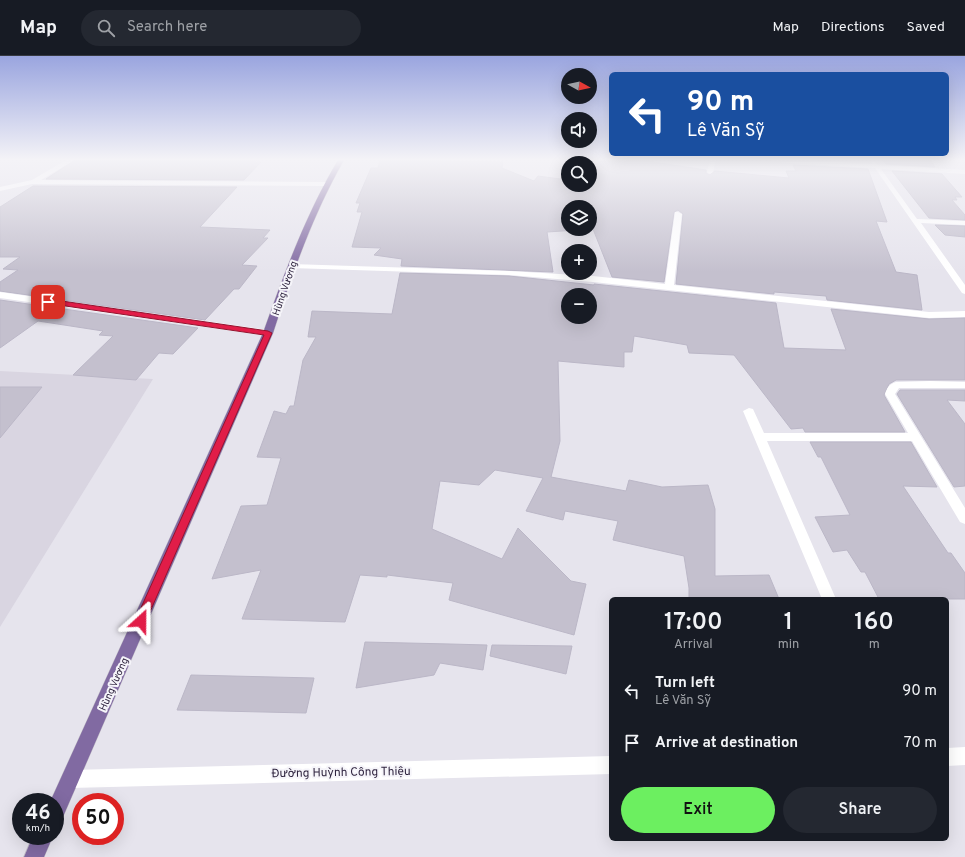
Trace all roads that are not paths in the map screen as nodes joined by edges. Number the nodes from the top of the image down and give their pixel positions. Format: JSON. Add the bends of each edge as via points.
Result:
{"nodes":[{"id":1,"x":321,"y":197,"type":"edge"},
{"id":2,"x":899,"y":197,"type":"edge"},
{"id":3,"x":678,"y":214,"type":"dead end"},
{"id":4,"x":915,"y":221,"type":"junction"},
{"id":5,"x":965,"y":223,"type":"edge"},
{"id":6,"x":291,"y":266,"type":"junction"},
{"id":7,"x":669,"y":287,"type":"junction"},
{"id":8,"x":965,"y":291,"type":"edge"},
{"id":9,"x":0,"y":294,"type":"edge"},
{"id":10,"x":965,"y":314,"type":"edge"},
{"id":11,"x":268,"y":333,"type":"junction"},
{"id":12,"x":965,"y":385,"type":"edge"},
{"id":13,"x":749,"y":411,"type":"dead end"},
{"id":14,"x":760,"y":437,"type":"junction"},
{"id":15,"x":916,"y":437,"type":"junction"},
{"id":16,"x":965,"y":519,"type":"edge"},
{"id":17,"x":828,"y":597,"type":"edge"},
{"id":18,"x":965,"y":756,"type":"edge"},
{"id":19,"x":949,"y":757,"type":"edge"},
{"id":20,"x":609,"y":765,"type":"edge"},
{"id":21,"x":70,"y":779,"type":"junction"},
{"id":22,"x":64,"y":793,"type":"edge"},
{"id":23,"x":40,"y":845,"type":"edge"},
{"id":24,"x":34,"y":857,"type":"edge"}],
"edges":[{"from":1,"to":6,"type":"main road","name":"Hùng Vương"},
{"from":2,"to":4,"type":"street"},
{"from":3,"to":7,"type":"street"},
{"from":4,"to":5,"type":"street"},
{"from":4,"to":8,"type":"street"},
{"from":6,"to":7,"type":"street","via":[[509,273]]},
{"from":6,"to":11,"type":"main road","name":"Hùng Vương"},
{"from":7,"to":10,"type":"street","via":[[929,315]]},
{"from":9,"to":11,"type":"street"},
{"from":11,"to":21,"type":"main road","name":"Hùng Vương"},
{"from":12,"to":15,"type":"street","via":[[908,384],[892,388],[890,394]]},
{"from":13,"to":14,"type":"street"},
{"from":14,"to":15,"type":"street"},
{"from":14,"to":17,"type":"street"},
{"from":15,"to":16,"type":"street"},
{"from":18,"to":19,"type":"street"},
{"from":20,"to":21,"type":"street","name":"Đường Huỳnh Công Thiệu"},
{"from":21,"to":22,"type":"main road","name":"Hùng Vương"},
{"from":23,"to":24,"type":"main road"}]}
